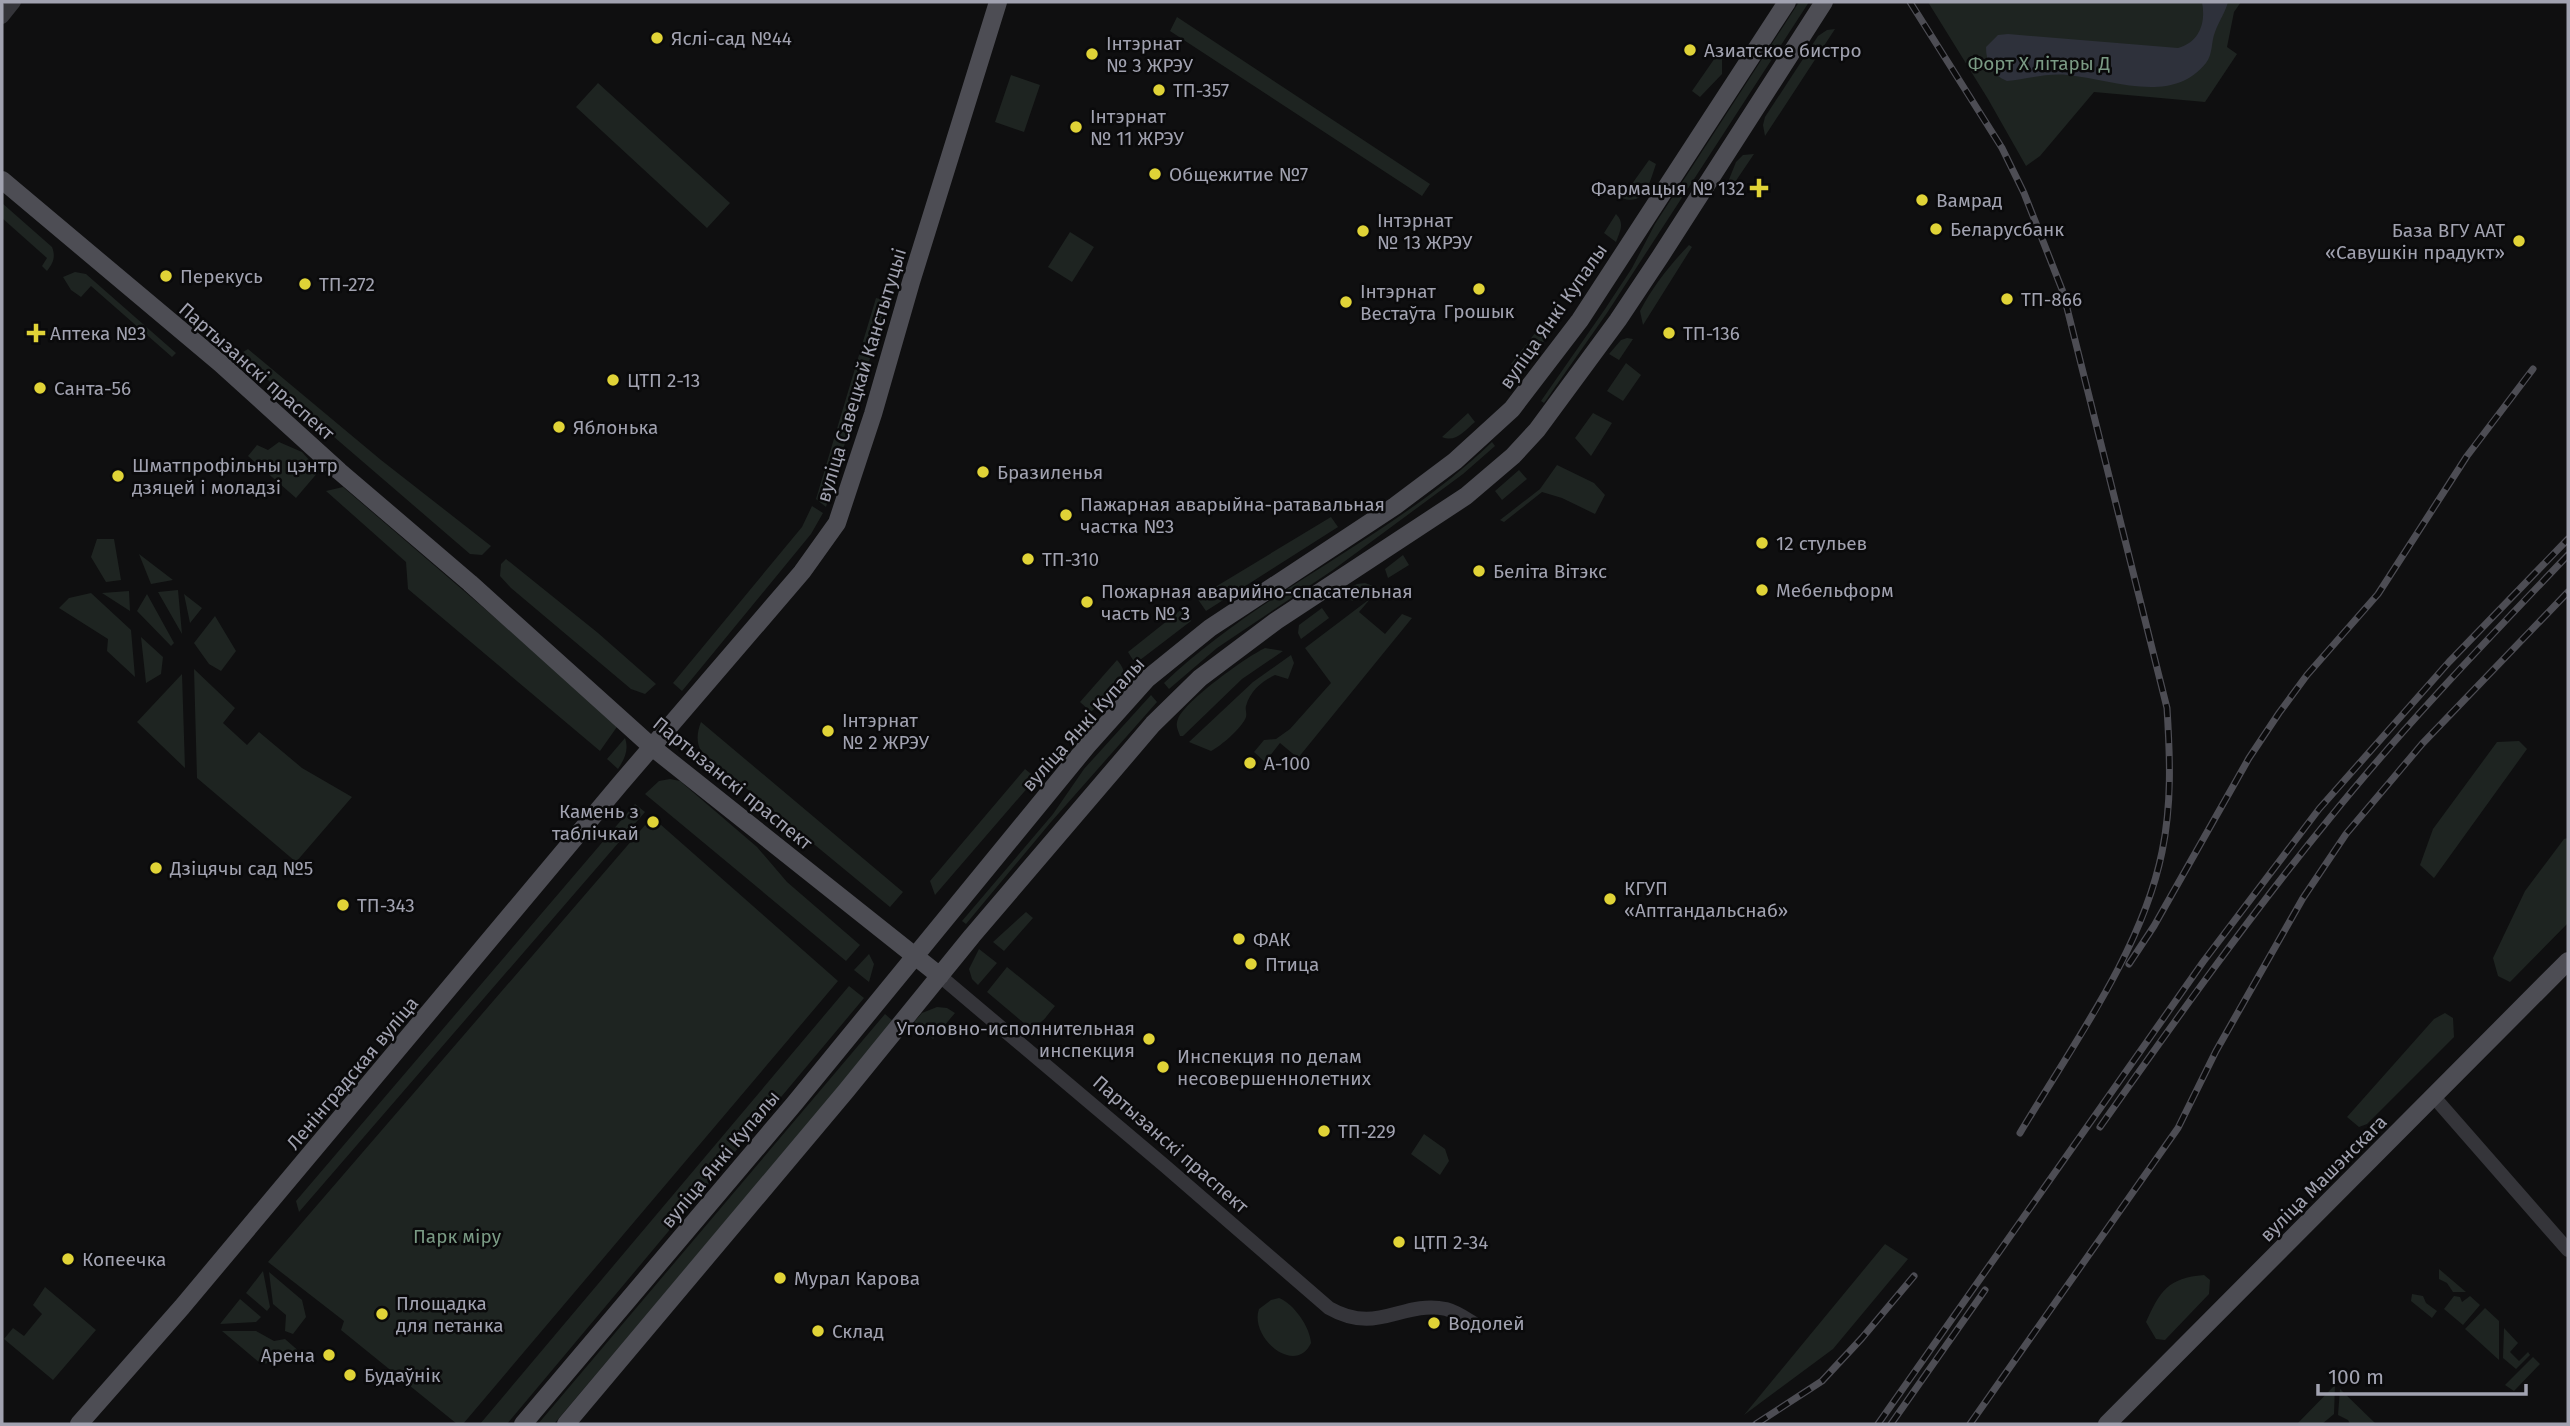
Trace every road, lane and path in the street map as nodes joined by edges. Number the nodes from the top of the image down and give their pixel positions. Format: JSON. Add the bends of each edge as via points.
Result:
{"nodes":[{"id":1,"x":15,"y":2,"type":"edge"},
{"id":2,"x":998,"y":2,"type":"edge"},
{"id":3,"x":1787,"y":2,"type":"edge"},
{"id":4,"x":1824,"y":2,"type":"edge"},
{"id":5,"x":2,"y":17,"type":"edge"},
{"id":6,"x":2,"y":180,"type":"edge"},
{"id":7,"x":1512,"y":409,"type":"junction"},
{"id":8,"x":1537,"y":430,"type":"junction"},
{"id":9,"x":652,"y":747,"type":"junction"},
{"id":10,"x":915,"y":955,"type":"junction"},
{"id":11,"x":2568,"y":961,"type":"edge"},
{"id":12,"x":940,"y":976,"type":"junction"},
{"id":13,"x":2434,"y":1097,"type":"junction"},
{"id":14,"x":2568,"y":1250,"type":"edge"},
{"id":15,"x":1475,"y":1324,"type":"dead end"},
{"id":16,"x":79,"y":1424,"type":"edge"},
{"id":17,"x":523,"y":1424,"type":"edge"},
{"id":18,"x":566,"y":1424,"type":"edge"},
{"id":19,"x":2107,"y":1424,"type":"edge"}],
"edges":[{"from":1,"to":5,"type":"street"},
{"from":2,"to":9,"type":"main road","name":"вуліца Савецкай Канстытуцыі","via":[[837,523],[802,572]]},
{"from":3,"to":7,"type":"main road","name":"вуліца Янкі Купалы","via":[[1580,320]]},
{"from":4,"to":8,"type":"main road","via":[[1660,257]]},
{"from":6,"to":9,"type":"main road","name":"Партызанскі праспект","via":[[220,363]]},
{"from":7,"to":8,"type":"main road"},
{"from":7,"to":10,"type":"main road","name":"вуліца Янкі Купалы","via":[[1415,491],[1210,628],[1147,679]]},
{"from":8,"to":12,"type":"main road","via":[[1466,496],[1276,621],[1200,678],[1108,775]]},
{"from":9,"to":10,"type":"main road","name":"Партызанскі праспект"},
{"from":9,"to":16,"type":"main road","name":"Ленінградская вуліца"},
{"from":10,"to":12,"type":"main road","name":"Партызанскі праспект"},
{"from":10,"to":17,"type":"main road","name":"вуліца Янкі Купалы"},
{"from":11,"to":13,"type":"main road","name":"вуліца Машэнскага"},
{"from":12,"to":15,"type":"street","name":"Партызанскі праспект","via":[[1329,1308],[1369,1320],[1436,1308]]},
{"from":12,"to":18,"type":"main road"},
{"from":13,"to":14,"type":"street"},
{"from":13,"to":19,"type":"main road","name":"вуліца Машэнскага"}]}
